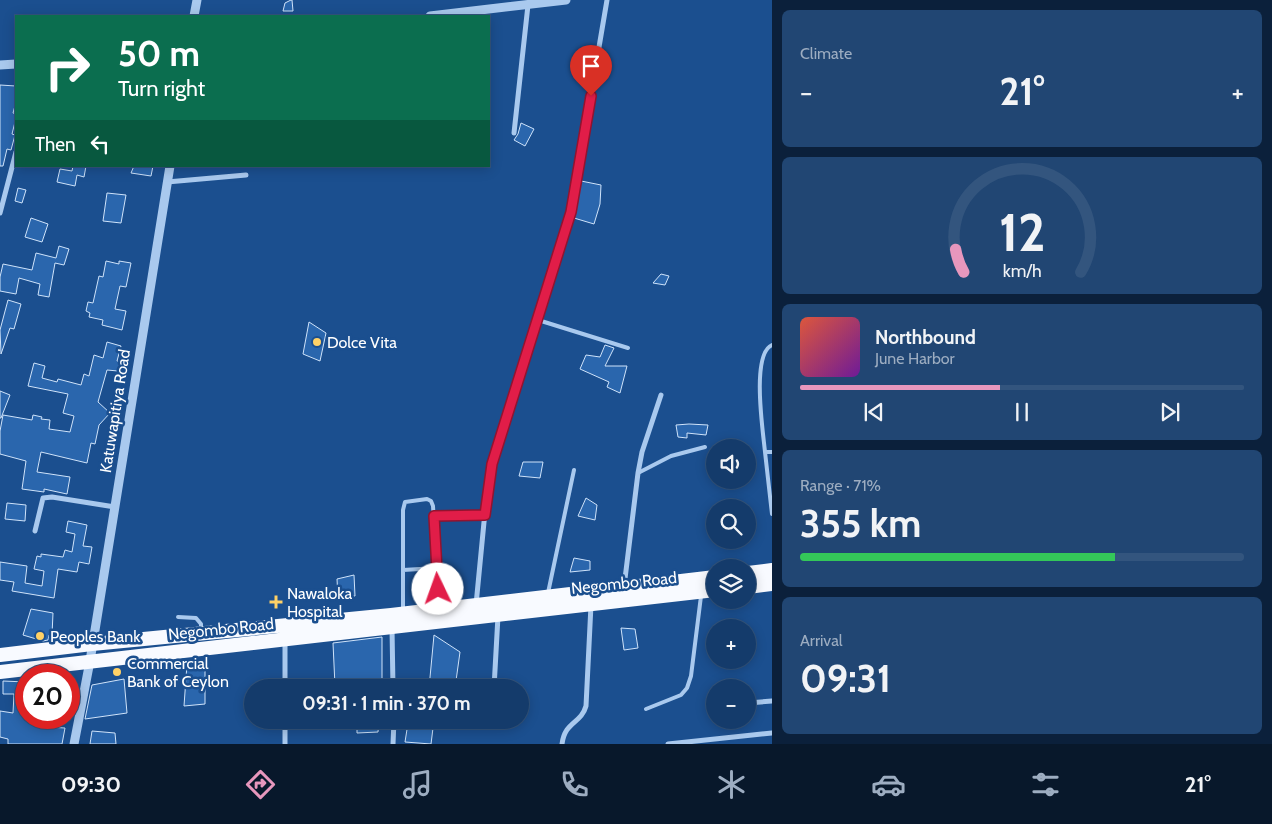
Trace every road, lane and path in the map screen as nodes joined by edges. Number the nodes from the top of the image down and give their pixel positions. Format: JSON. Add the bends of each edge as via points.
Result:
{"nodes":[{"id":1,"x":197,"y":0,"type":"edge"},
{"id":2,"x":566,"y":0,"type":"edge"},
{"id":3,"x":608,"y":0,"type":"edge"},
{"id":4,"x":528,"y":5,"type":"junction"},
{"id":5,"x":194,"y":15,"type":"edge"},
{"id":6,"x":439,"y":15,"type":"edge"},
{"id":7,"x":15,"y":64,"type":"edge"},
{"id":8,"x":0,"y":65,"type":"edge"},
{"id":9,"x":514,"y":133,"type":"dead end"},
{"id":10,"x":15,"y":156,"type":"edge"},
{"id":11,"x":170,"y":167,"type":"edge"},
{"id":12,"x":246,"y":175,"type":"dead end"},
{"id":13,"x":167,"y":182,"type":"junction"},
{"id":14,"x":0,"y":213,"type":"edge"},
{"id":15,"x":538,"y":320,"type":"junction"},
{"id":16,"x":772,"y":345,"type":"edge"},
{"id":17,"x":628,"y":348,"type":"dead end"},
{"id":18,"x":661,"y":395,"type":"dead end"},
{"id":19,"x":704,"y":447,"type":"dead end"},
{"id":20,"x":765,"y":452,"type":"junction"},
{"id":21,"x":772,"y":452,"type":"edge"},
{"id":22,"x":574,"y":470,"type":"dead end"},
{"id":23,"x":638,"y":473,"type":"junction"},
{"id":24,"x":115,"y":507,"type":"junction"},
{"id":25,"x":772,"y":514,"type":"edge"},
{"id":26,"x":485,"y":515,"type":"junction"},
{"id":27,"x":434,"y":516,"type":"junction"},
{"id":28,"x":35,"y":531,"type":"dead end"},
{"id":29,"x":437,"y":568,"type":"junction"},
{"id":30,"x":403,"y":570,"type":"junction"},
{"id":31,"x":772,"y":570,"type":"edge"},
{"id":32,"x":756,"y":572,"type":"edge"},
{"id":33,"x":706,"y":578,"type":"edge"},
{"id":34,"x":772,"y":584,"type":"edge"},
{"id":35,"x":756,"y":586,"type":"edge"},
{"id":36,"x":624,"y":588,"type":"junction"},
{"id":37,"x":438,"y":589,"type":"dead end"},
{"id":38,"x":706,"y":591,"type":"edge"},
{"id":39,"x":547,"y":597,"type":"junction"},
{"id":40,"x":706,"y":601,"type":"edge"},
{"id":41,"x":591,"y":604,"type":"junction"},
{"id":42,"x":476,"y":611,"type":"junction"},
{"id":43,"x":403,"y":614,"type":"junction"},
{"id":44,"x":498,"y":615,"type":"junction"},
{"id":45,"x":178,"y":617,"type":"dead end"},
{"id":46,"x":392,"y":627,"type":"junction"},
{"id":47,"x":202,"y":634,"type":"junction"},
{"id":48,"x":285,"y":639,"type":"junction"},
{"id":49,"x":92,"y":644,"type":"junction"},
{"id":50,"x":0,"y":655,"type":"edge"},
{"id":51,"x":90,"y":661,"type":"junction"},
{"id":52,"x":0,"y":672,"type":"edge"},
{"id":53,"x":285,"y":679,"type":"edge"},
{"id":54,"x":393,"y":679,"type":"edge"},
{"id":55,"x":494,"y":679,"type":"edge"},
{"id":56,"x":772,"y":701,"type":"edge"},
{"id":57,"x":756,"y":702,"type":"edge"},
{"id":58,"x":646,"y":709,"type":"dead end"},
{"id":59,"x":285,"y":729,"type":"edge"},
{"id":60,"x":394,"y":729,"type":"edge"},
{"id":61,"x":772,"y":733,"type":"edge"},
{"id":62,"x":74,"y":744,"type":"edge"},
{"id":63,"x":285,"y":744,"type":"edge"},
{"id":64,"x":393,"y":744,"type":"edge"},
{"id":65,"x":562,"y":744,"type":"edge"},
{"id":66,"x":668,"y":744,"type":"edge"}],
"edges":[{"from":1,"to":5,"type":"street"},
{"from":2,"to":4,"type":"street"},
{"from":3,"to":15,"type":"street","via":[[571,212]]},
{"from":4,"to":6,"type":"street"},
{"from":4,"to":9,"type":"street"},
{"from":7,"to":8,"type":"street"},
{"from":10,"to":14,"type":"street"},
{"from":11,"to":13,"type":"street","name":"Katuwapitiya Road"},
{"from":12,"to":13,"type":"street"},
{"from":13,"to":24,"type":"street","name":"Katuwapitiya Road"},
{"from":15,"to":17,"type":"lane"},
{"from":15,"to":26,"type":"street","via":[[492,464]]},
{"from":16,"to":20,"type":"lane","via":[[762,357],[759,373]]},
{"from":18,"to":23,"type":"street"},
{"from":19,"to":23,"type":"lane","via":[[671,456]]},
{"from":20,"to":21,"type":"lane"},
{"from":20,"to":25,"type":"lane"},
{"from":22,"to":39,"type":"lane"},
{"from":23,"to":36,"type":"street"},
{"from":24,"to":28,"type":"street","via":[[43,498]]},
{"from":24,"to":49,"type":"street","name":"Katuwapitiya Road"},
{"from":26,"to":27,"type":"lane"},
{"from":26,"to":42,"type":"street"},
{"from":27,"to":29,"type":"lane"},
{"from":27,"to":30,"type":"lane","via":[[431,501],[427,499],[403,504]]},
{"from":29,"to":30,"type":"lane"},
{"from":29,"to":37,"type":"lane"},
{"from":30,"to":43,"type":"lane"},
{"from":31,"to":32,"type":"highway"},
{"from":33,"to":36,"type":"highway","name":"Negombo Road"},
{"from":34,"to":35,"type":"highway"},
{"from":36,"to":39,"type":"highway","name":"Negombo Road"},
{"from":38,"to":41,"type":"highway","name":"Negombo Road"},
{"from":39,"to":42,"type":"highway","name":"Negombo Road"},
{"from":40,"to":58,"type":"lane","via":[[687,688],[681,695]]},
{"from":41,"to":44,"type":"highway","name":"Negombo Road"},
{"from":41,"to":65,"type":"street","via":[[586,706],[584,714],[563,734]]},
{"from":42,"to":43,"type":"highway","name":"Negombo Road"},
{"from":42,"to":44,"type":"highway","name":"Negombo Road"},
{"from":42,"to":46,"type":"highway","name":"Negombo Road"},
{"from":43,"to":47,"type":"highway","name":"Negombo Road"},
{"from":44,"to":55,"type":"street"},
{"from":45,"to":47,"type":"lane","via":[[199,620]]},
{"from":46,"to":48,"type":"highway","name":"Negombo Road"},
{"from":46,"to":54,"type":"street"},
{"from":47,"to":49,"type":"highway","name":"Negombo Road"},
{"from":48,"to":51,"type":"highway","name":"Negombo Road"},
{"from":48,"to":53,"type":"street"},
{"from":49,"to":50,"type":"highway","name":"Negombo Road"},
{"from":49,"to":51,"type":"street","name":"Katuwapitiya Road"},
{"from":51,"to":52,"type":"highway","name":"Negombo Road"},
{"from":51,"to":62,"type":"street","name":"Katuwapitiya Road"},
{"from":56,"to":57,"type":"street"},
{"from":59,"to":63,"type":"street"},
{"from":60,"to":64,"type":"street"},
{"from":61,"to":66,"type":"street"}]}
